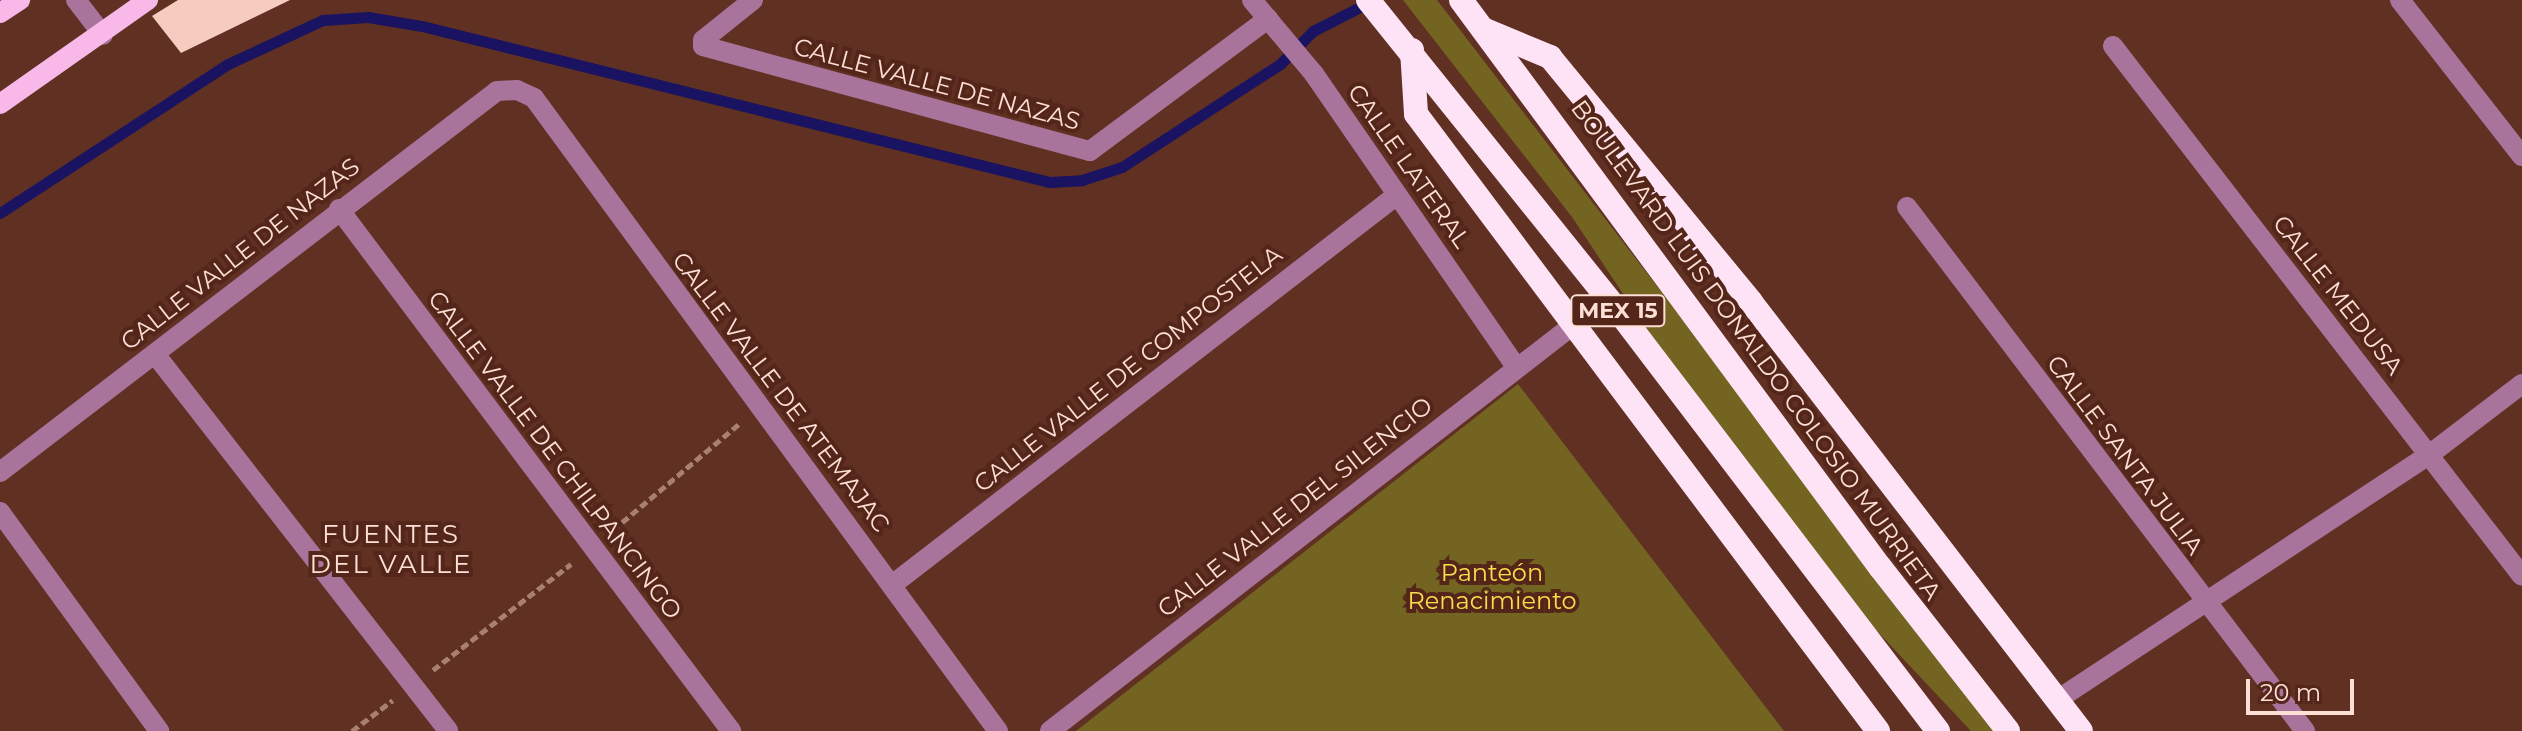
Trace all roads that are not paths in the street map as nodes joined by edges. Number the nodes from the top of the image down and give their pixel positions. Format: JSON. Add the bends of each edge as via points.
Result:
{"nodes":[{"id":1,"x":20,"y":0,"type":"edge"},
{"id":2,"x":76,"y":0,"type":"edge"},
{"id":3,"x":148,"y":0,"type":"edge"},
{"id":4,"x":753,"y":0,"type":"edge"},
{"id":5,"x":1252,"y":0,"type":"edge"},
{"id":6,"x":1368,"y":0,"type":"edge"},
{"id":7,"x":1461,"y":0,"type":"edge"},
{"id":8,"x":2400,"y":0,"type":"edge"},
{"id":9,"x":0,"y":13,"type":"edge"},
{"id":10,"x":1268,"y":19,"type":"junction"},
{"id":11,"x":1483,"y":29,"type":"junction"},
{"id":12,"x":103,"y":35,"type":"junction"},
{"id":13,"x":2113,"y":46,"type":"dead end"},
{"id":14,"x":1412,"y":50,"type":"junction"},
{"id":15,"x":517,"y":90,"type":"joint"},
{"id":16,"x":0,"y":104,"type":"edge"},
{"id":17,"x":2522,"y":156,"type":"edge"},
{"id":18,"x":1397,"y":195,"type":"junction"},
{"id":19,"x":1907,"y":207,"type":"dead end"},
{"id":20,"x":339,"y":209,"type":"junction"},
{"id":21,"x":1573,"y":325,"type":"junction"},
{"id":22,"x":155,"y":354,"type":"junction"},
{"id":23,"x":1516,"y":367,"type":"junction"},
{"id":24,"x":2522,"y":384,"type":"edge"},
{"id":25,"x":2429,"y":455,"type":"junction"},
{"id":26,"x":0,"y":472,"type":"edge"},
{"id":27,"x":0,"y":512,"type":"edge"},
{"id":28,"x":2522,"y":576,"type":"edge"},
{"id":29,"x":892,"y":585,"type":"junction"},
{"id":30,"x":2202,"y":602,"type":"junction"},
{"id":31,"x":2057,"y":700,"type":"junction"},
{"id":32,"x":159,"y":731,"type":"edge"},
{"id":33,"x":448,"y":731,"type":"edge"},
{"id":34,"x":731,"y":731,"type":"edge"},
{"id":35,"x":998,"y":731,"type":"edge"},
{"id":36,"x":1050,"y":731,"type":"edge"},
{"id":37,"x":1878,"y":731,"type":"edge"},
{"id":38,"x":1938,"y":731,"type":"edge"},
{"id":39,"x":2008,"y":731,"type":"edge"},
{"id":40,"x":2081,"y":731,"type":"edge"},
{"id":41,"x":2305,"y":731,"type":"edge"}],
"edges":[{"from":1,"to":9,"type":"main road"},
{"from":2,"to":12,"type":"street"},
{"from":3,"to":12,"type":"main road"},
{"from":4,"to":10,"type":"street","name":"CALLE VALLE DE NAZAS","via":[[703,40],[708,50],[1090,151]]},
{"from":5,"to":10,"type":"street","name":"CALLE LATERAL"},
{"from":6,"to":14,"type":"highway","number":"MEX 15"},
{"from":7,"to":11,"type":"highway","name":"BOULEVARD LUIS DONALDO COLOSIO MURRIETA","number":"MEX 15"},
{"from":8,"to":17,"type":"street"},
{"from":10,"to":18,"type":"street","name":"CALLE LATERAL","via":[[1314,74]]},
{"from":11,"to":31,"type":"highway","via":[[1550,57],[1751,302]]},
{"from":11,"to":39,"type":"highway","name":"BOULEVARD LUIS DONALDO COLOSIO MURRIETA","number":"MEX 15","via":[[1880,567]]},
{"from":12,"to":16,"type":"main road"},
{"from":13,"to":25,"type":"street","name":"CALLE MEDUSA"},
{"from":14,"to":21,"type":"highway","via":[[1416,114]]},
{"from":14,"to":38,"type":"highway","number":"MEX 15"},
{"from":15,"to":20,"type":"street","name":"CALLE VALLE DE NAZAS","via":[[497,91]]},
{"from":15,"to":29,"type":"street","name":"CALLE VALLE DE ATEMAJAC","via":[[534,98]]},
{"from":18,"to":23,"type":"street","name":"CALLE LATERAL"},
{"from":18,"to":29,"type":"street","name":"CALLE VALLE DE COMPOSTELA"},
{"from":19,"to":30,"type":"street","name":"CALLE SANTA JULIA"},
{"from":20,"to":22,"type":"street","name":"CALLE VALLE DE NAZAS"},
{"from":20,"to":34,"type":"street","name":"CALLE VALLE DE CHILPANCINGO"},
{"from":21,"to":23,"type":"street","name":"CALLE VALLE DEL SILENCIO"},
{"from":21,"to":37,"type":"highway"},
{"from":22,"to":26,"type":"street","name":"CALLE VALLE DE NAZAS"},
{"from":22,"to":33,"type":"street"},
{"from":23,"to":36,"type":"street","name":"CALLE VALLE DEL SILENCIO"},
{"from":24,"to":25,"type":"street"},
{"from":25,"to":28,"type":"street","name":"CALLE MEDUSA"},
{"from":25,"to":30,"type":"street"},
{"from":27,"to":32,"type":"street"},
{"from":29,"to":35,"type":"street","name":"CALLE VALLE DE ATEMAJAC"},
{"from":30,"to":31,"type":"street"},
{"from":30,"to":41,"type":"street","name":"CALLE SANTA JULIA"},
{"from":31,"to":40,"type":"highway"}]}
